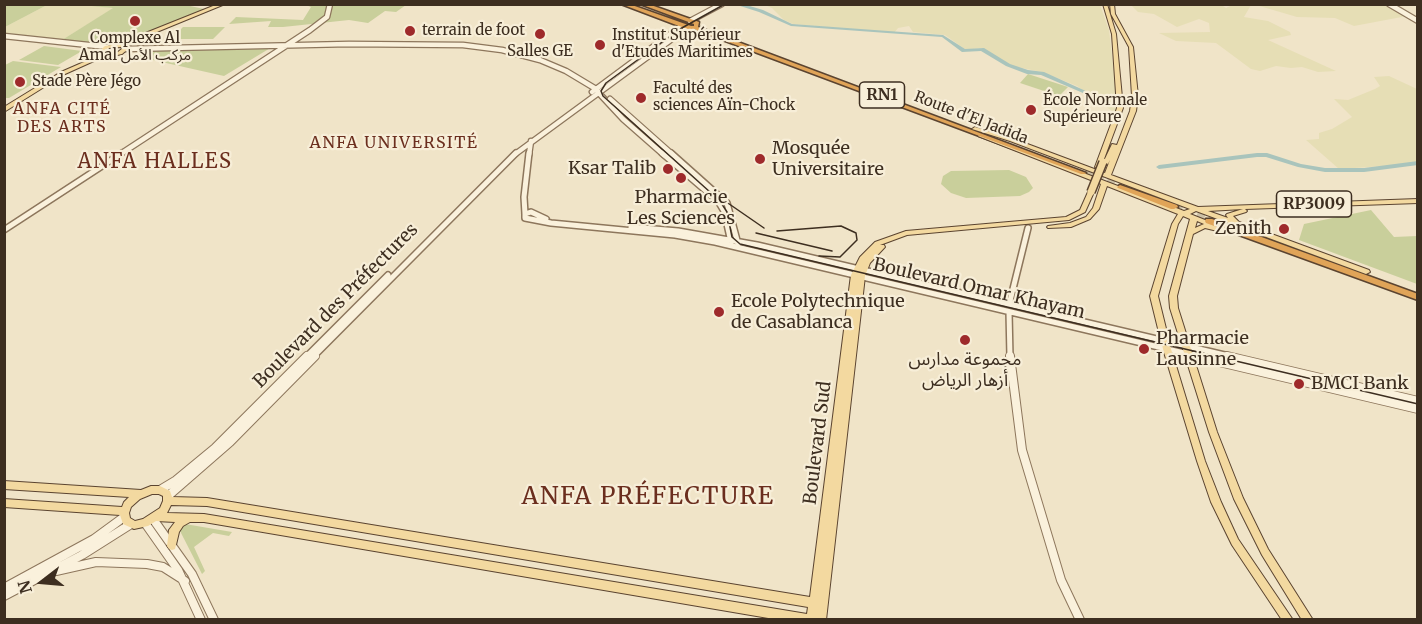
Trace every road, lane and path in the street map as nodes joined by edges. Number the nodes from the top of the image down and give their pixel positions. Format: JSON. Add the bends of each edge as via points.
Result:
{"nodes":[{"id":1,"x":223,"y":4,"type":"edge"},
{"id":2,"x":228,"y":4,"type":"edge"},
{"id":3,"x":328,"y":4,"type":"edge"},
{"id":4,"x":627,"y":4,"type":"edge"},
{"id":5,"x":640,"y":4,"type":"edge"},
{"id":6,"x":722,"y":4,"type":"edge"},
{"id":7,"x":727,"y":4,"type":"edge"},
{"id":8,"x":1105,"y":4,"type":"edge"},
{"id":9,"x":1112,"y":4,"type":"edge"},
{"id":10,"x":1391,"y":4,"type":"edge"},
{"id":11,"x":1418,"y":21,"type":"edge"},
{"id":12,"x":695,"y":24,"type":"junction"},
{"id":13,"x":683,"y":25,"type":"junction"},
{"id":14,"x":4,"y":37,"type":"edge"},
{"id":15,"x":286,"y":44,"type":"junction"},
{"id":16,"x":107,"y":47,"type":"junction"},
{"id":17,"x":124,"y":47,"type":"junction"},
{"id":18,"x":101,"y":53,"type":"junction"},
{"id":19,"x":786,"y":61,"type":"junction"},
{"id":20,"x":598,"y":90,"type":"junction"},
{"id":21,"x":1120,"y":96,"type":"junction"},
{"id":22,"x":7,"y":106,"type":"edge"},
{"id":23,"x":1132,"y":107,"type":"junction"},
{"id":24,"x":1119,"y":127,"type":"junction"},
{"id":25,"x":971,"y":129,"type":"junction"},
{"id":26,"x":532,"y":138,"type":"junction"},
{"id":27,"x":519,"y":150,"type":"junction"},
{"id":28,"x":530,"y":150,"type":"junction"},
{"id":29,"x":1114,"y":159,"type":"junction"},
{"id":30,"x":1103,"y":161,"type":"junction"},
{"id":31,"x":1073,"y":163,"type":"junction"},
{"id":32,"x":1073,"y":173,"type":"junction"},
{"id":33,"x":1095,"y":176,"type":"junction"},
{"id":34,"x":1119,"y":185,"type":"junction"},
{"id":35,"x":1142,"y":189,"type":"junction"},
{"id":36,"x":1085,"y":198,"type":"junction"},
{"id":37,"x":1138,"y":198,"type":"junction"},
{"id":38,"x":1100,"y":199,"type":"junction"},
{"id":39,"x":1146,"y":201,"type":"junction"},
{"id":40,"x":1418,"y":202,"type":"edge"},
{"id":41,"x":1244,"y":211,"type":"junction"},
{"id":42,"x":454,"y":212,"type":"junction"},
{"id":43,"x":1192,"y":212,"type":"junction"},
{"id":44,"x":530,"y":215,"type":"junction"},
{"id":45,"x":1176,"y":223,"type":"junction"},
{"id":46,"x":1240,"y":225,"type":"junction"},
{"id":47,"x":999,"y":226,"type":"junction"},
{"id":48,"x":1028,"y":228,"type":"junction"},
{"id":49,"x":4,"y":229,"type":"edge"},
{"id":50,"x":1230,"y":232,"type":"junction"},
{"id":51,"x":1190,"y":233,"type":"junction"},
{"id":52,"x":734,"y":244,"type":"junction"},
{"id":53,"x":859,"y":273,"type":"junction"},
{"id":54,"x":1366,"y":274,"type":"junction"},
{"id":55,"x":1418,"y":292,"type":"edge"},
{"id":56,"x":1418,"y":297,"type":"edge"},
{"id":57,"x":1009,"y":308,"type":"junction"},
{"id":58,"x":1166,"y":345,"type":"junction"},
{"id":59,"x":1188,"y":351,"type":"junction"},
{"id":60,"x":1418,"y":401,"type":"edge"},
{"id":61,"x":1418,"y":408,"type":"edge"},
{"id":62,"x":4,"y":485,"type":"edge"},
{"id":63,"x":141,"y":494,"type":"junction"},
{"id":64,"x":165,"y":496,"type":"junction"},
{"id":65,"x":4,"y":503,"type":"edge"},
{"id":66,"x":126,"y":517,"type":"junction"},
{"id":67,"x":190,"y":517,"type":"junction"},
{"id":68,"x":152,"y":520,"type":"junction"},
{"id":69,"x":413,"y":537,"type":"junction"},
{"id":70,"x":452,"y":543,"type":"junction"},
{"id":71,"x":172,"y":546,"type":"junction"},
{"id":72,"x":407,"y":553,"type":"junction"},
{"id":73,"x":446,"y":559,"type":"junction"},
{"id":74,"x":50,"y":572,"type":"junction"},
{"id":75,"x":184,"y":581,"type":"junction"},
{"id":76,"x":4,"y":588,"type":"edge"},
{"id":77,"x":4,"y":596,"type":"edge"},
{"id":78,"x":818,"y":603,"type":"junction"},
{"id":79,"x":812,"y":619,"type":"edge"},
{"id":80,"x":201,"y":620,"type":"edge"},
{"id":81,"x":214,"y":620,"type":"edge"},
{"id":82,"x":821,"y":620,"type":"edge"},
{"id":83,"x":1080,"y":620,"type":"edge"},
{"id":84,"x":1288,"y":620,"type":"edge"},
{"id":85,"x":1308,"y":620,"type":"edge"}],
"edges":[{"from":1,"to":17,"type":"main road"},
{"from":2,"to":17,"type":"main road"},
{"from":3,"to":15,"type":"street","via":[[323,17]]},
{"from":4,"to":13,"type":"highway","name":"Route d'El Jadida"},
{"from":4,"to":13,"type":"highway","name":"Route d'El Jadida"},
{"from":5,"to":12,"type":"highway","name":"Route d'El Jadida"},
{"from":5,"to":13,"type":"highway","name":"Route d'El Jadida"},
{"from":6,"to":12,"type":"street"},
{"from":7,"to":12,"type":"street"},
{"from":8,"to":21,"type":"main road","via":[[1114,34]]},
{"from":9,"to":23,"type":"main road","via":[[1113,14],[1131,47],[1135,96]]},
{"from":10,"to":11,"type":"street"},
{"from":12,"to":13,"type":"highway"},
{"from":12,"to":13,"type":"highway"},
{"from":12,"to":19,"type":"highway","name":"Route d'El Jadida","number":"RN1"},
{"from":13,"to":19,"type":"highway","name":"Route d'El Jadida"},
{"from":13,"to":20,"type":"street","name":"Boulevard des Préfectures"},
{"from":13,"to":20,"type":"street","name":"Boulevard des Préfectures"},
{"from":14,"to":16,"type":"street"},
{"from":14,"to":18,"type":"street"},
{"from":15,"to":17,"type":"street"},
{"from":15,"to":20,"type":"street","via":[[477,46],[522,54],[558,67]]},
{"from":15,"to":49,"type":"street"},
{"from":16,"to":17,"type":"main road"},
{"from":16,"to":18,"type":"main road"},
{"from":17,"to":18,"type":"main road","via":[[115,54]]},
{"from":18,"to":22,"type":"main road"},
{"from":19,"to":25,"type":"highway","name":"Route d'El Jadida","number":"RN1"},
{"from":20,"to":26,"type":"street","name":"Boulevard des Préfectures"},
{"from":20,"to":26,"type":"street","name":"Boulevard des Préfectures"},
{"from":20,"to":52,"type":"street","via":[[718,201]]},
{"from":20,"to":52,"type":"street","via":[[726,203]]},
{"from":21,"to":24,"type":"main road"},
{"from":21,"to":30,"type":"main road","via":[[1118,117]]},
{"from":23,"to":24,"type":"main road"},
{"from":23,"to":29,"type":"main road"},
{"from":24,"to":30,"type":"main road"},
{"from":25,"to":31,"type":"main road","name":"Route d'El Jadida"},
{"from":25,"to":32,"type":"main road","name":"Route d'El Jadida"},
{"from":25,"to":33,"type":"highway","number":"RN1"},
{"from":26,"to":27,"type":"street","name":"Boulevard des Préfectures"},
{"from":26,"to":28,"type":"street"},
{"from":26,"to":42,"type":"street","name":"Boulevard des Préfectures","via":[[508,154]]},
{"from":26,"to":44,"type":"street"},
{"from":27,"to":28,"type":"street"},
{"from":27,"to":42,"type":"street","name":"Boulevard des Préfectures"},
{"from":28,"to":44,"type":"street","via":[[524,197]]},
{"from":29,"to":33,"type":"main road"},
{"from":29,"to":35,"type":"main road","via":[[1117,175]]},
{"from":30,"to":31,"type":"main road","via":[[1089,165]]},
{"from":30,"to":33,"type":"main road"},
{"from":30,"to":47,"type":"main road","bridge":true,"via":[[1086,212],[1075,219]]},
{"from":31,"to":33,"type":"main road","name":"Route d'El Jadida"},
{"from":32,"to":33,"type":"main road","name":"Route d'El Jadida"},
{"from":32,"to":36,"type":"main road","via":[[1086,184]]},
{"from":33,"to":34,"type":"main road","name":"Route d'El Jadida"},
{"from":33,"to":36,"type":"main road"},
{"from":33,"to":38,"type":"main road"},
{"from":34,"to":35,"type":"main road"},
{"from":34,"to":37,"type":"main road"},
{"from":34,"to":43,"type":"highway"},
{"from":35,"to":43,"type":"main road"},
{"from":36,"to":47,"type":"main road","via":[[1068,217]]},
{"from":37,"to":38,"type":"main road","via":[[1112,192]]},
{"from":37,"to":39,"type":"main road"},
{"from":38,"to":48,"type":"main road","via":[[1093,214],[1083,221]]},
{"from":39,"to":43,"type":"main road"},
{"from":39,"to":45,"type":"main road","via":[[1168,212]]},
{"from":40,"to":41,"type":"main road","number":"RP3009"},
{"from":40,"to":43,"type":"main road","number":"RP3009"},
{"from":41,"to":43,"type":"main road","number":"RP3009"},
{"from":41,"to":46,"type":"main road","via":[[1229,215]]},
{"from":42,"to":64,"type":"street","name":"Boulevard des Préfectures","via":[[226,447]]},
{"from":43,"to":45,"type":"main road"},
{"from":43,"to":46,"type":"main road"},
{"from":43,"to":50,"type":"main road"},
{"from":43,"to":51,"type":"main road"},
{"from":43,"to":54,"type":"highway"},
{"from":44,"to":52,"type":"street","name":"Boulevard Omar Khayam","via":[[551,224]]},
{"from":45,"to":58,"type":"main road","via":[[1155,291]]},
{"from":46,"to":54,"type":"main road"},
{"from":47,"to":48,"type":"main road"},
{"from":47,"to":53,"type":"main road","via":[[902,237],[879,249]]},
{"from":48,"to":57,"type":"street"},
{"from":50,"to":51,"type":"main road","via":[[1204,226]]},
{"from":50,"to":54,"type":"main road"},
{"from":51,"to":59,"type":"main road","via":[[1173,296]]},
{"from":52,"to":53,"type":"street","name":"Boulevard Omar Khayam"},
{"from":53,"to":57,"type":"street","name":"Boulevard Omar Khayam"},
{"from":53,"to":78,"type":"main road","name":"Boulevard Sud"},
{"from":54,"to":55,"type":"highway"},
{"from":54,"to":56,"type":"highway"},
{"from":57,"to":58,"type":"street","name":"Boulevard Omar Khayam"},
{"from":57,"to":83,"type":"street","via":[[1010,371],[1022,450],[1061,580]]},
{"from":58,"to":59,"type":"street","name":"Boulevard Omar Khayam"},
{"from":58,"to":84,"type":"main road","via":[[1221,514],[1243,556]]},
{"from":59,"to":60,"type":"street","name":"Boulevard Omar Khayam"},
{"from":59,"to":61,"type":"street","name":"Boulevard Omar Khayam"},
{"from":59,"to":85,"type":"main road","via":[[1215,438],[1242,506],[1265,552]]},
{"from":62,"to":63,"type":"main road"},
{"from":63,"to":64,"type":"main road"},
{"from":63,"to":66,"type":"main road","via":[[130,501]]},
{"from":64,"to":68,"type":"main road"},
{"from":64,"to":69,"type":"main road"},
{"from":65,"to":66,"type":"main road"},
{"from":66,"to":68,"type":"main road"},
{"from":66,"to":74,"type":"street","via":[[82,555]]},
{"from":66,"to":76,"type":"street"},
{"from":67,"to":68,"type":"main road"},
{"from":67,"to":71,"type":"main road","via":[[174,530]]},
{"from":67,"to":72,"type":"main road"},
{"from":68,"to":71,"type":"street"},
{"from":68,"to":75,"type":"street"},
{"from":69,"to":70,"type":"main road"},
{"from":69,"to":72,"type":"main road"},
{"from":70,"to":73,"type":"main road"},
{"from":70,"to":78,"type":"main road"},
{"from":71,"to":81,"type":"street","via":[[192,574]]},
{"from":72,"to":73,"type":"main road"},
{"from":73,"to":79,"type":"main road"},
{"from":74,"to":75,"type":"street","via":[[96,562],[147,564],[163,567]]},
{"from":74,"to":77,"type":"street"},
{"from":75,"to":80,"type":"street"},
{"from":78,"to":79,"type":"main road","name":"Boulevard Sud"},
{"from":78,"to":82,"type":"main road","name":"Boulevard Sud"}]}
